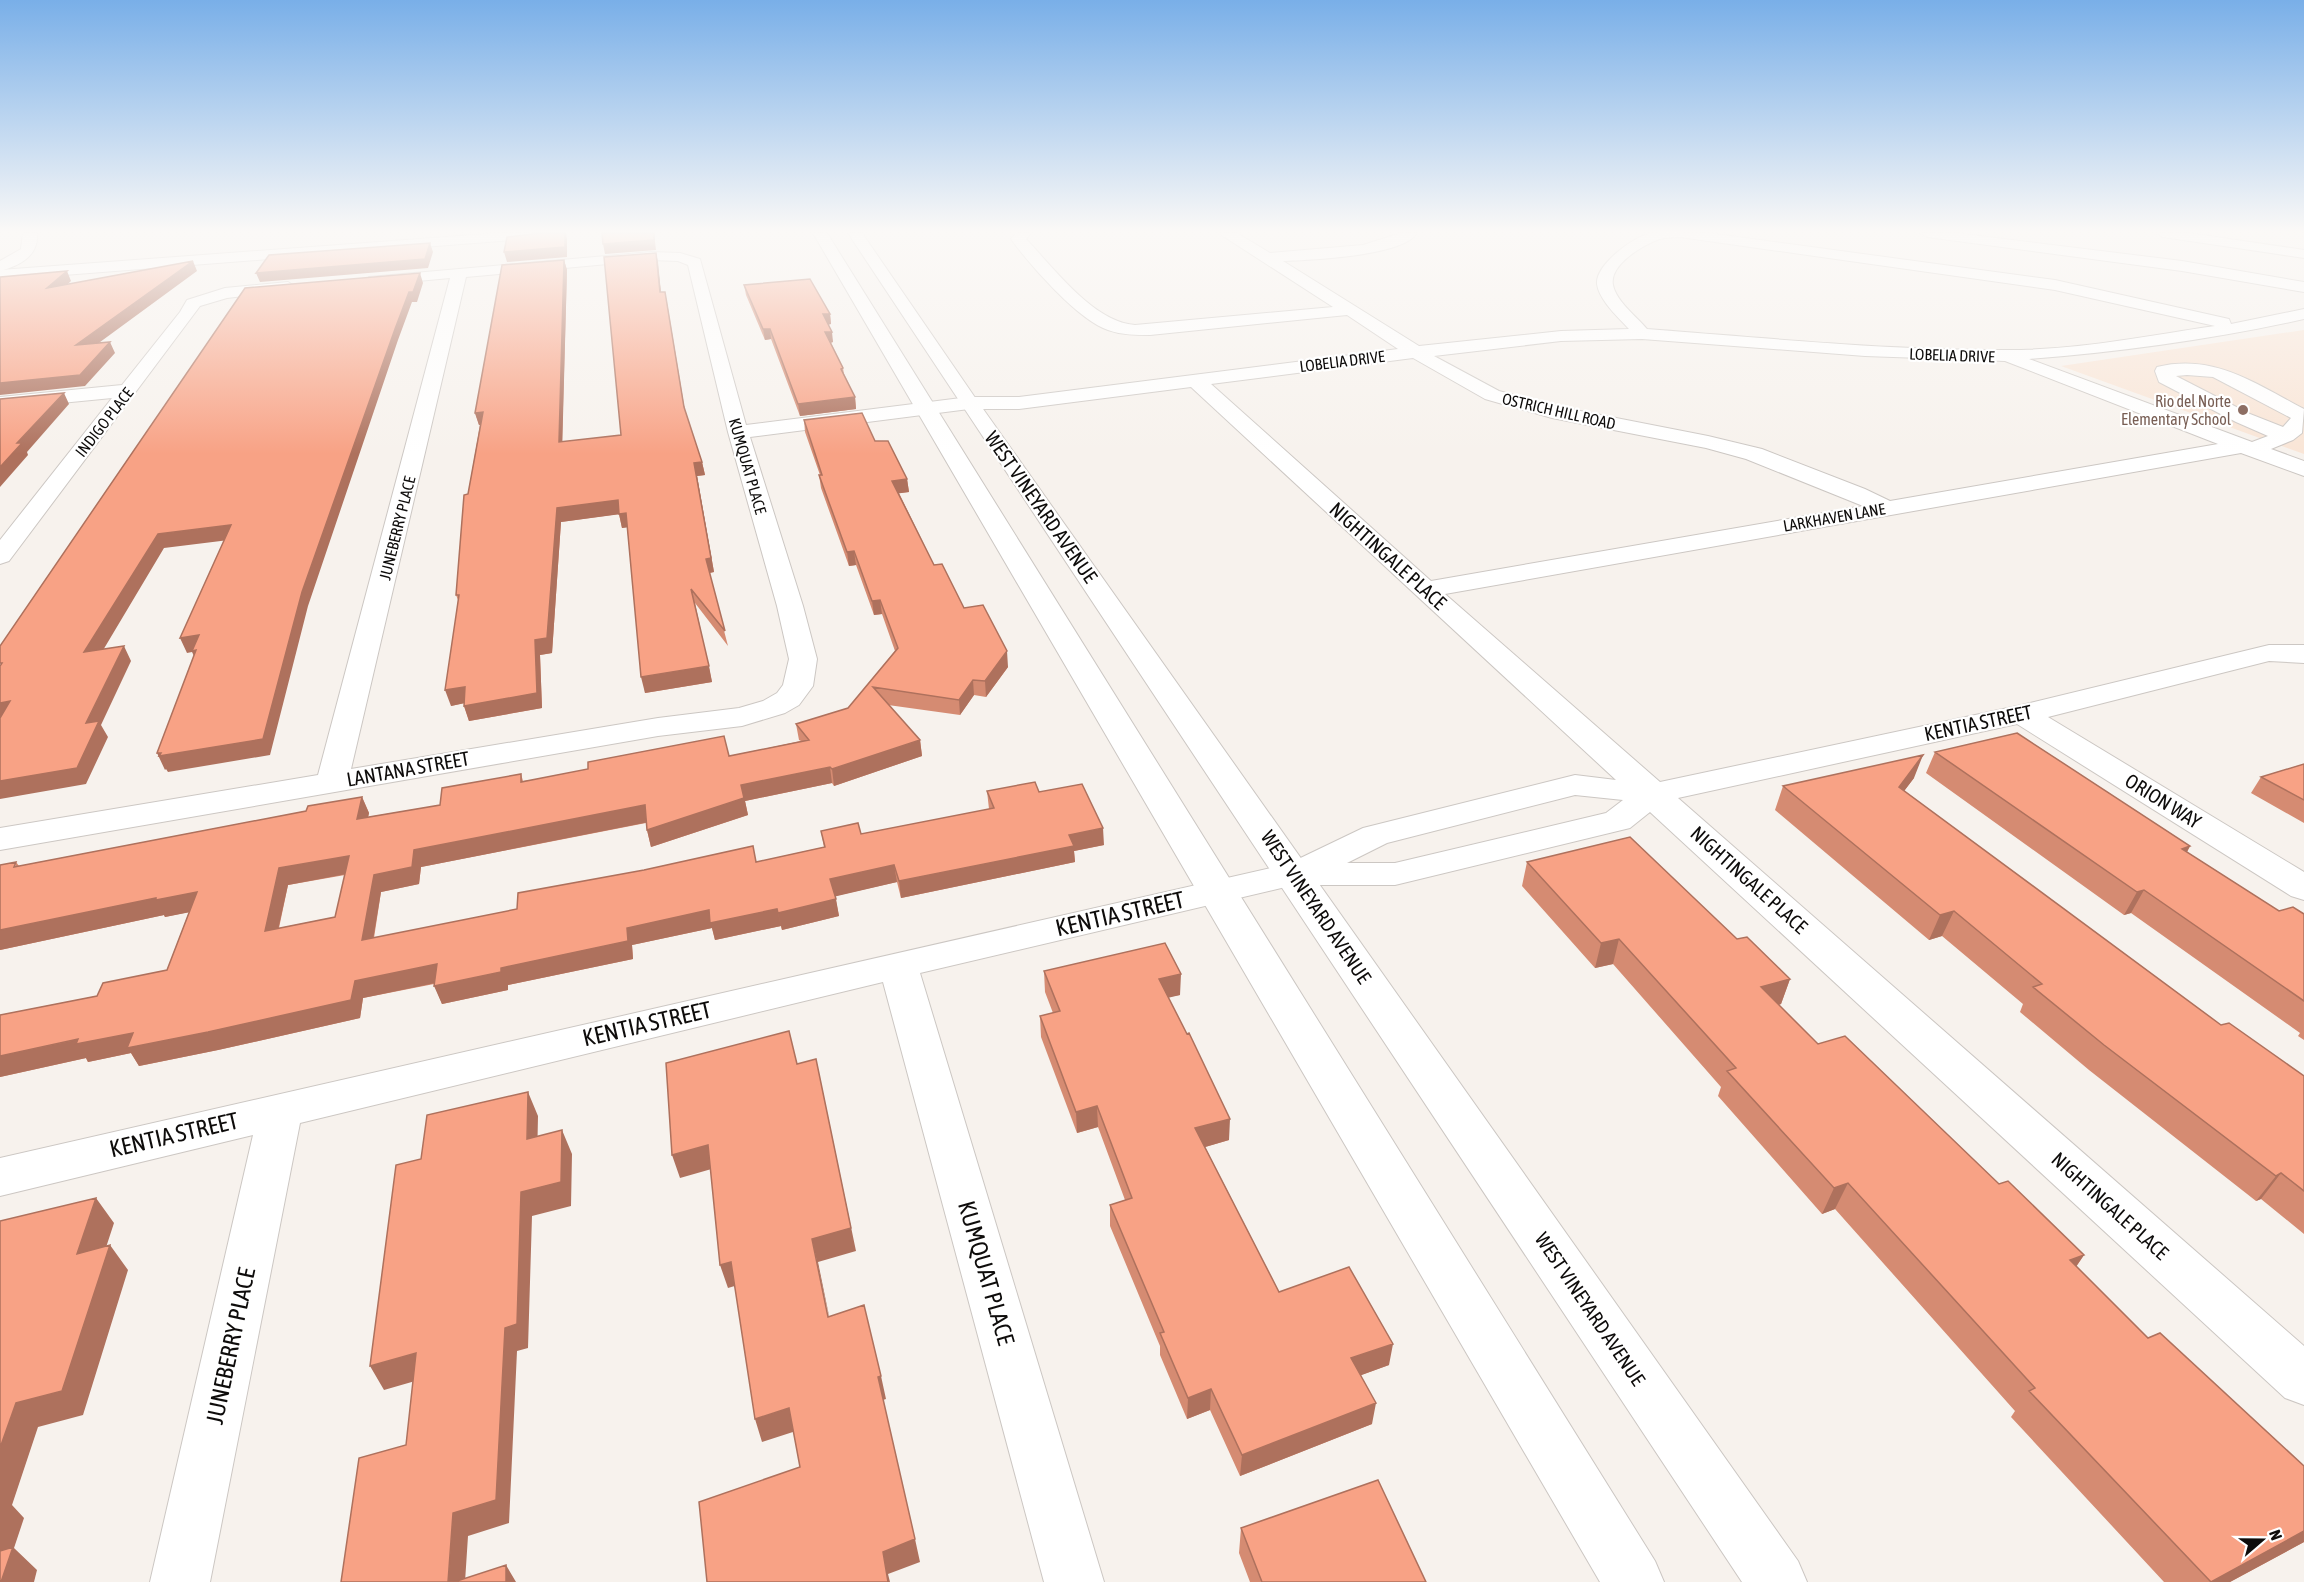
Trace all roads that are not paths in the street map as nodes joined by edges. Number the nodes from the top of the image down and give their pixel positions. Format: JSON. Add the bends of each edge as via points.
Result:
{"nodes":[{"id":1,"x":191,"y":307,"type":"edge"},
{"id":2,"x":451,"y":307,"type":"edge"},
{"id":3,"x":705,"y":307,"type":"edge"},
{"id":4,"x":865,"y":307,"type":"edge"},
{"id":5,"x":905,"y":307,"type":"edge"},
{"id":6,"x":1084,"y":307,"type":"edge"},
{"id":7,"x":1346,"y":307,"type":"edge"},
{"id":8,"x":1620,"y":307,"type":"edge"},
{"id":9,"x":2156,"y":307,"type":"edge"},
{"id":10,"x":1351,"y":310,"type":"junction"},
{"id":11,"x":2304,"y":314,"type":"edge"},
{"id":12,"x":2241,"y":328,"type":"junction"},
{"id":13,"x":1642,"y":334,"type":"junction"},
{"id":14,"x":1417,"y":352,"type":"junction"},
{"id":15,"x":2004,"y":356,"type":"junction"},
{"id":16,"x":1181,"y":382,"type":"junction"},
{"id":17,"x":129,"y":390,"type":"junction"},
{"id":18,"x":0,"y":403,"type":"edge"},
{"id":19,"x":969,"y":403,"type":"junction"},
{"id":20,"x":925,"y":408,"type":"junction"},
{"id":21,"x":738,"y":432,"type":"junction"},
{"id":22,"x":2286,"y":436,"type":"junction"},
{"id":23,"x":2248,"y":448,"type":"junction"},
{"id":24,"x":2304,"y":469,"type":"edge"},
{"id":25,"x":1885,"y":508,"type":"junction"},
{"id":26,"x":0,"y":556,"type":"edge"},
{"id":27,"x":1425,"y":590,"type":"junction"},
{"id":28,"x":2304,"y":654,"type":"edge"},
{"id":29,"x":801,"y":676,"type":"joint"},
{"id":30,"x":2022,"y":714,"type":"junction"},
{"id":31,"x":333,"y":782,"type":"junction"},
{"id":32,"x":1652,"y":794,"type":"junction"},
{"id":33,"x":0,"y":840,"type":"edge"},
{"id":34,"x":1294,"y":874,"type":"junction"},
{"id":35,"x":2304,"y":888,"type":"edge"},
{"id":36,"x":1216,"y":892,"type":"junction"},
{"id":37,"x":898,"y":965,"type":"junction"},
{"id":38,"x":281,"y":1110,"type":"junction"},
{"id":39,"x":0,"y":1177,"type":"edge"},
{"id":40,"x":2304,"y":1380,"type":"edge"},
{"id":41,"x":180,"y":1582,"type":"edge"},
{"id":42,"x":1074,"y":1582,"type":"edge"},
{"id":43,"x":1634,"y":1582,"type":"edge"},
{"id":44,"x":1777,"y":1582,"type":"edge"}],
"edges":[{"from":1,"to":17,"type":"street","name":"INDIGO PLACE"},
{"from":2,"to":31,"type":"street","name":"JUNEBERRY PLACE"},
{"from":3,"to":21,"type":"street","name":"KUMQUAT PLACE"},
{"from":4,"to":20,"type":"street"},
{"from":5,"to":19,"type":"street","name":"WEST VINEYARD AVENUE"},
{"from":6,"to":10,"type":"street","via":[[1101,321],[1124,328],[1171,328]]},
{"from":7,"to":10,"type":"street","name":"OSTRICH HILL ROAD"},
{"from":8,"to":13,"type":"street"},
{"from":9,"to":12,"type":"street"},
{"from":10,"to":14,"type":"street","name":"OSTRICH HILL ROAD"},
{"from":11,"to":12,"type":"street","name":"LOBELIA DRIVE"},
{"from":12,"to":15,"type":"street","name":"LOBELIA DRIVE"},
{"from":13,"to":14,"type":"street","name":"LOBELIA DRIVE","via":[[1561,336]]},
{"from":13,"to":15,"type":"street","name":"LOBELIA DRIVE","via":[[1912,354]]},
{"from":14,"to":16,"type":"street","name":"LOBELIA DRIVE"},
{"from":14,"to":25,"type":"street","name":"OSTRICH HILL ROAD","via":[[1492,395],[1551,412],[1754,454]]},
{"from":15,"to":23,"type":"street"},
{"from":16,"to":19,"type":"street","name":"LOBELIA DRIVE","via":[[1019,403]]},
{"from":16,"to":27,"type":"street","name":"NIGHTINGALE PLACE"},
{"from":17,"to":18,"type":"street"},
{"from":17,"to":26,"type":"street","name":"INDIGO PLACE"},
{"from":19,"to":20,"type":"street","name":"LOBELIA DRIVE"},
{"from":19,"to":34,"type":"street","name":"WEST VINEYARD AVENUE"},
{"from":20,"to":21,"type":"street","name":"LOBELIA DRIVE"},
{"from":20,"to":36,"type":"street"},
{"from":21,"to":29,"type":"street","name":"KUMQUAT PLACE","via":[[790,606],[803,659]]},
{"from":22,"to":22,"type":"street","via":[[2302,416],[2264,395],[2217,372],[2164,371],[2166,378]]},
{"from":22,"to":23,"type":"street","name":"LARKHAVEN LANE"},
{"from":23,"to":24,"type":"street"},
{"from":23,"to":25,"type":"street","name":"LARKHAVEN LANE"},
{"from":25,"to":27,"type":"street","name":"LARKHAVEN LANE"},
{"from":27,"to":32,"type":"street","name":"NIGHTINGALE PLACE"},
{"from":28,"to":30,"type":"street","name":"KENTIA STREET","via":[[2269,653]]},
{"from":29,"to":31,"type":"street","name":"LANTANA STREET","via":[[788,699],[763,712]]},
{"from":30,"to":32,"type":"street","name":"KENTIA STREET"},
{"from":30,"to":35,"type":"street","name":"ORION WAY"},
{"from":31,"to":33,"type":"street","name":"LANTANA STREET"},
{"from":32,"to":34,"type":"street","name":"KENTIA STREET","via":[[1618,821],[1395,874]]},
{"from":32,"to":40,"type":"street","name":"NIGHTINGALE PLACE"},
{"from":34,"to":36,"type":"street","name":"KENTIA STREET"},
{"from":34,"to":44,"type":"street","name":"WEST VINEYARD AVENUE"},
{"from":36,"to":37,"type":"street","name":"KENTIA STREET"},
{"from":36,"to":43,"type":"street"},
{"from":37,"to":38,"type":"street","name":"KENTIA STREET"},
{"from":37,"to":42,"type":"street","name":"KUMQUAT PLACE"},
{"from":38,"to":39,"type":"street","name":"KENTIA STREET"},
{"from":38,"to":41,"type":"street","name":"JUNEBERRY PLACE"}]}
